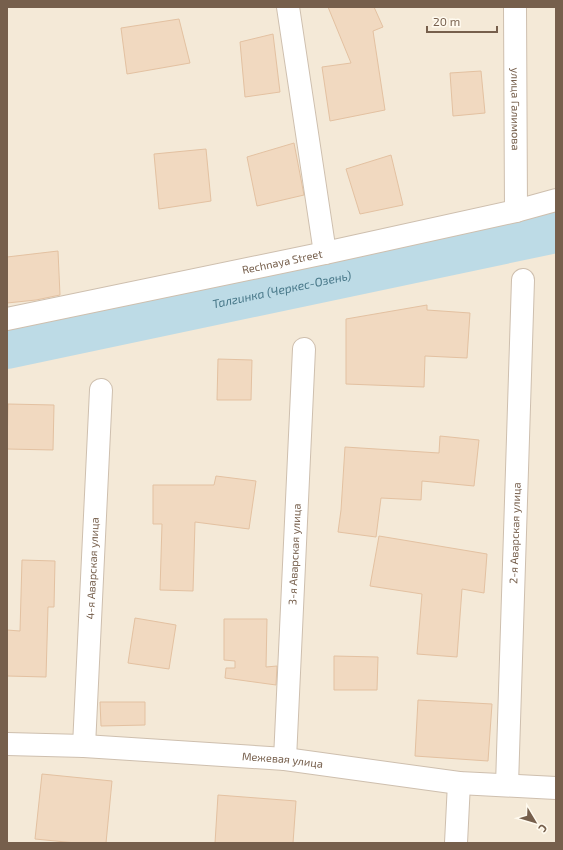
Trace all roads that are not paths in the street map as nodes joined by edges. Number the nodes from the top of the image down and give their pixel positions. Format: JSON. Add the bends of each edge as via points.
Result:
{"nodes":[{"id":1,"x":288,"y":7,"type":"edge"},
{"id":2,"x":515,"y":7,"type":"edge"},
{"id":3,"x":556,"y":200,"type":"edge"},
{"id":4,"x":516,"y":211,"type":"junction"},
{"id":5,"x":325,"y":253,"type":"junction"},
{"id":6,"x":523,"y":280,"type":"dead end"},
{"id":7,"x":7,"y":319,"type":"edge"},
{"id":8,"x":304,"y":349,"type":"dead end"},
{"id":9,"x":101,"y":390,"type":"dead end"},
{"id":10,"x":7,"y":744,"type":"edge"},
{"id":11,"x":84,"y":746,"type":"junction"},
{"id":12,"x":285,"y":759,"type":"junction"},
{"id":13,"x":459,"y":783,"type":"junction"},
{"id":14,"x":507,"y":786,"type":"junction"},
{"id":15,"x":556,"y":788,"type":"edge"},
{"id":16,"x":456,"y":843,"type":"edge"}],
"edges":[{"from":1,"to":5,"type":"street"},
{"from":2,"to":4,"type":"street","name":"улица Галимова"},
{"from":3,"to":4,"type":"street","name":"Rechnaya Street"},
{"from":4,"to":5,"type":"street","name":"Rechnaya Street"},
{"from":5,"to":7,"type":"street","name":"Rechnaya Street"},
{"from":6,"to":14,"type":"street","name":"2-я Аварская улица"},
{"from":8,"to":12,"type":"street","name":"3-я Аварская улица"},
{"from":9,"to":11,"type":"street","name":"4-я Аварская улица"},
{"from":10,"to":11,"type":"street","name":"Межевая улица"},
{"from":11,"to":12,"type":"street","name":"Межевая улица"},
{"from":12,"to":13,"type":"street","name":"Межевая улица"},
{"from":13,"to":14,"type":"street","name":"Межевая улица"},
{"from":13,"to":16,"type":"street"},
{"from":14,"to":15,"type":"street","name":"Межевая улица"}]}
